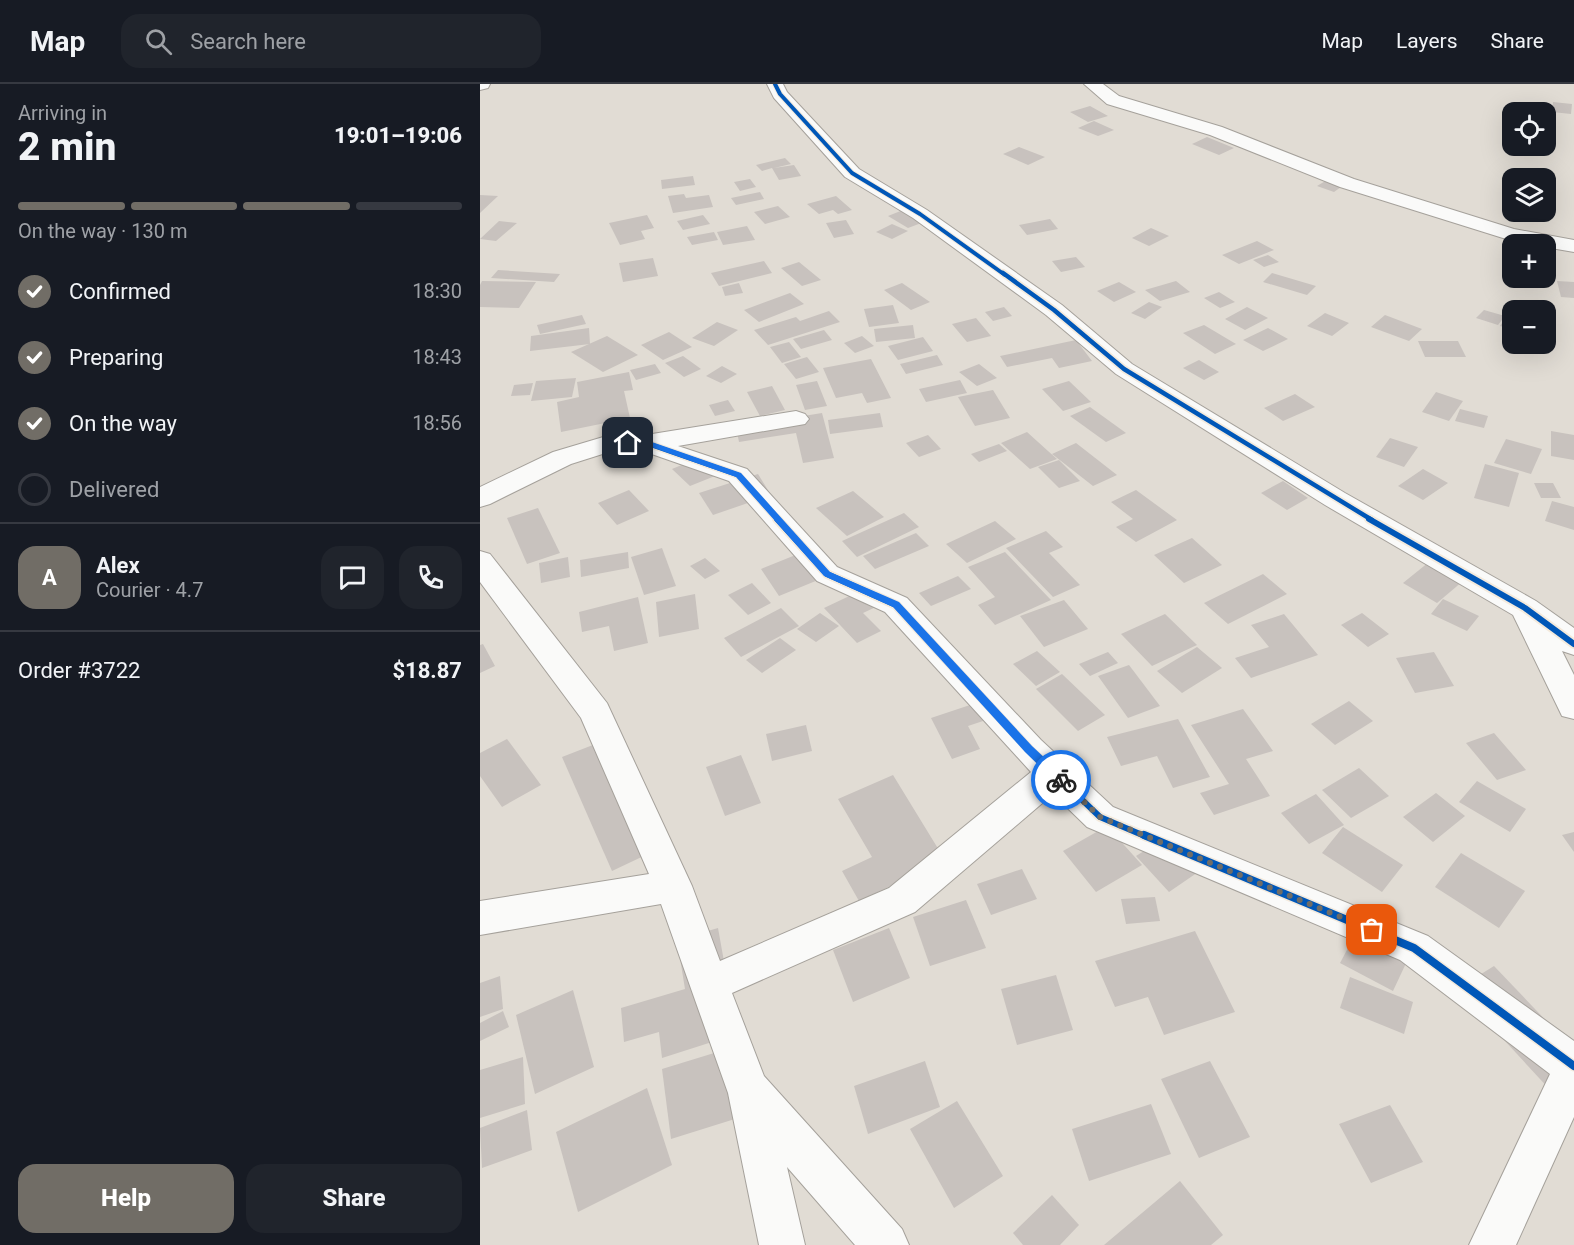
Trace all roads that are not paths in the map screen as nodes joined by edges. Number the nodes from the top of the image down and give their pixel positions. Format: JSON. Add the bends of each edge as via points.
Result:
{"nodes":[{"id":1,"x":775,"y":84,"type":"edge"},
{"id":2,"x":1092,"y":84,"type":"edge"},
{"id":3,"x":1574,"y":246,"type":"edge"},
{"id":4,"x":796,"y":419,"type":"dead end"},
{"id":5,"x":646,"y":443,"type":"junction"},
{"id":6,"x":480,"y":498,"type":"edge"},
{"id":7,"x":480,"y":561,"type":"edge"},
{"id":8,"x":1525,"y":608,"type":"junction"},
{"id":9,"x":1574,"y":644,"type":"edge"},
{"id":10,"x":1574,"y":707,"type":"edge"},
{"id":11,"x":1053,"y":773,"type":"junction"},
{"id":12,"x":674,"y":886,"type":"junction"},
{"id":13,"x":480,"y":918,"type":"edge"},
{"id":14,"x":710,"y":984,"type":"junction"},
{"id":15,"x":1574,"y":1068,"type":"edge"},
{"id":16,"x":748,"y":1090,"type":"junction"},
{"id":17,"x":782,"y":1245,"type":"edge"},
{"id":18,"x":886,"y":1245,"type":"edge"},
{"id":19,"x":1492,"y":1245,"type":"edge"}],
"edges":[{"from":1,"to":8,"type":"street","via":[[852,173],[920,214],[1054,310],[1124,369],[1335,499]]},
{"from":2,"to":3,"type":"street","via":[[1113,100],[1216,131],[1347,183],[1510,234]]},
{"from":4,"to":5,"type":"street"},
{"from":5,"to":6,"type":"street","via":[[610,443],[562,458]]},
{"from":5,"to":11,"type":"street","via":[[738,475],[827,574],[896,605]]},
{"from":7,"to":12,"type":"street","via":[[595,712]]},
{"from":8,"to":9,"type":"street"},
{"from":8,"to":10,"type":"street"},
{"from":11,"to":14,"type":"street","via":[[902,900]]},
{"from":11,"to":15,"type":"street","via":[[1100,817],[1414,948]]},
{"from":12,"to":13,"type":"street"},
{"from":12,"to":14,"type":"street"},
{"from":14,"to":16,"type":"street"},
{"from":15,"to":19,"type":"street"},
{"from":16,"to":17,"type":"street"},
{"from":16,"to":18,"type":"street"}]}
